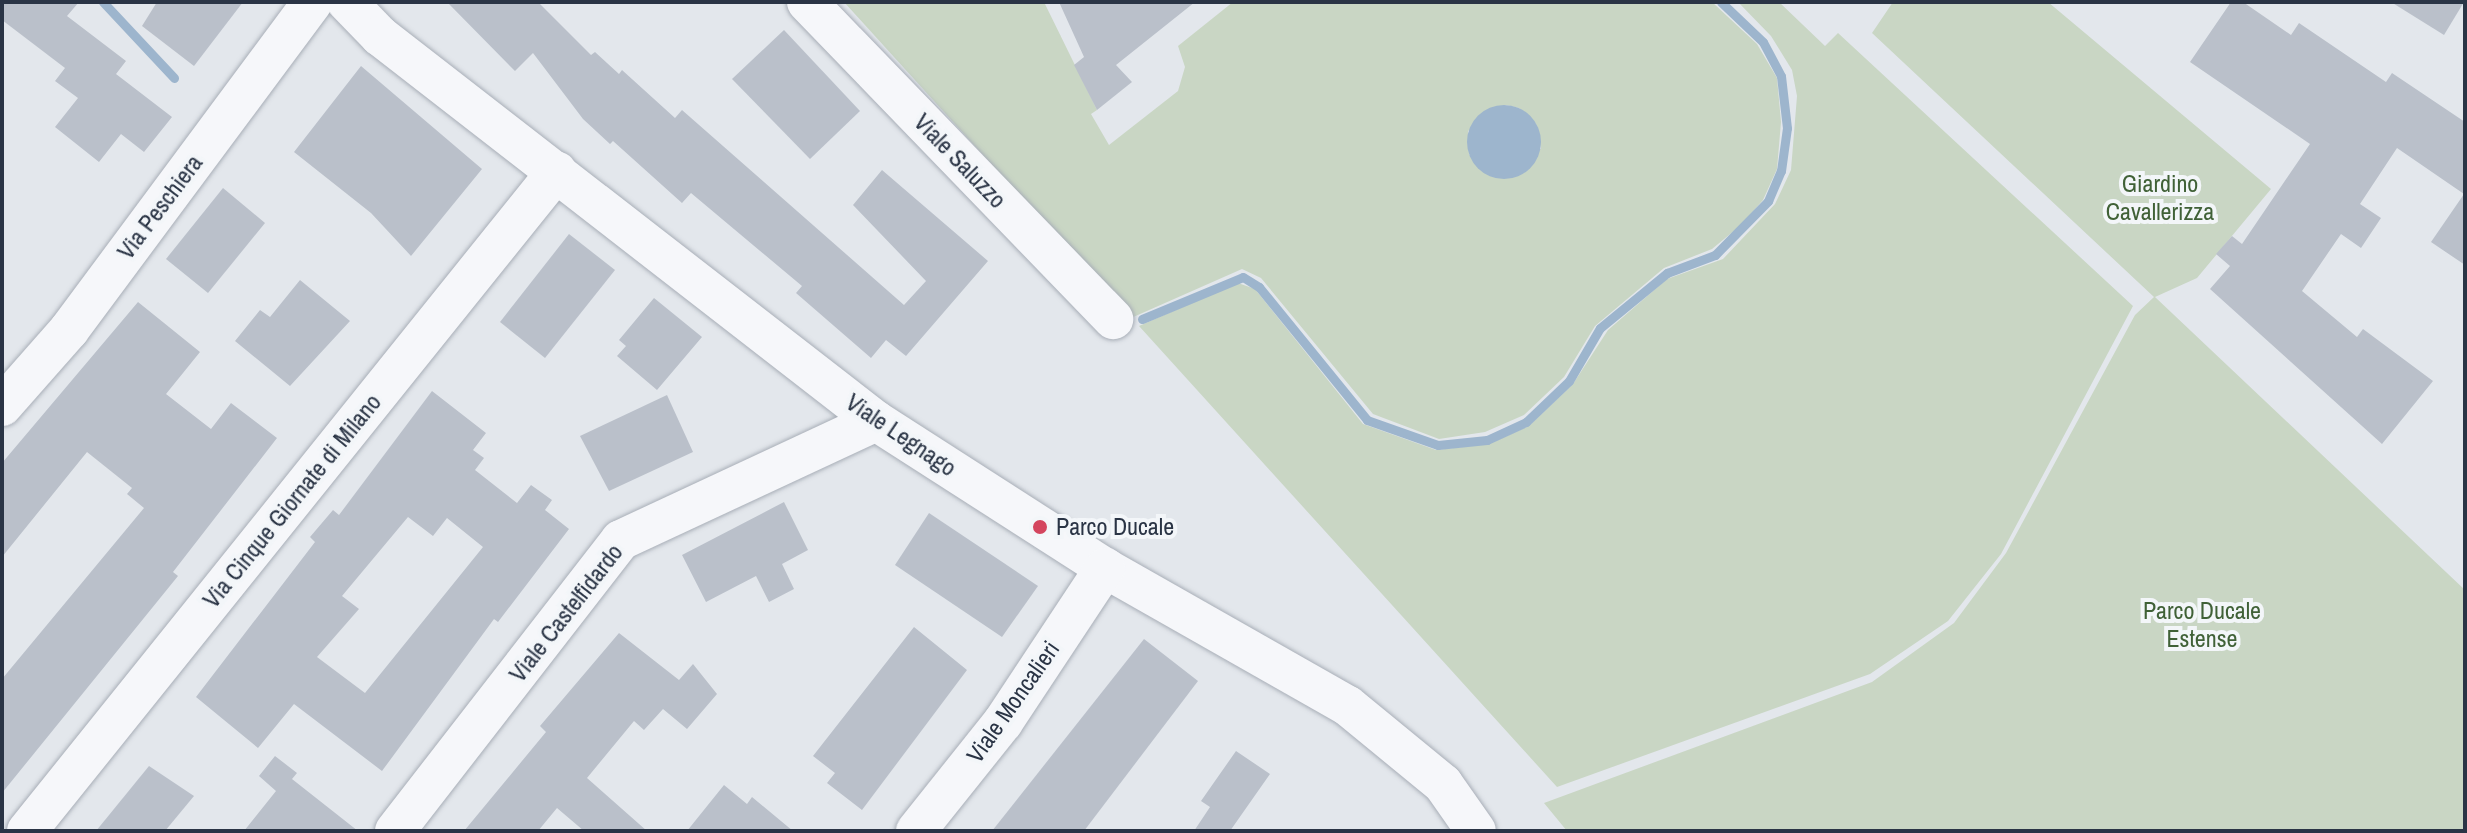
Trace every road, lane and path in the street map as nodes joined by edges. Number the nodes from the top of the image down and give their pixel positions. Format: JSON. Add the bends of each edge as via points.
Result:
{"nodes":[{"id":1,"x":312,"y":2,"type":"edge"},
{"id":2,"x":339,"y":2,"type":"edge"},
{"id":3,"x":347,"y":2,"type":"edge"},
{"id":4,"x":807,"y":2,"type":"edge"},
{"id":5,"x":557,"y":171,"type":"junction"},
{"id":6,"x":1113,"y":319,"type":"dead end"},
{"id":7,"x":2,"y":406,"type":"edge"},
{"id":8,"x":876,"y":421,"type":"junction"},
{"id":9,"x":1105,"y":568,"type":"junction"},
{"id":10,"x":27,"y":831,"type":"edge"},
{"id":11,"x":395,"y":831,"type":"edge"},
{"id":12,"x":916,"y":831,"type":"edge"},
{"id":13,"x":1476,"y":831,"type":"edge"}],
"edges":[{"from":1,"to":2,"type":"street","name":"Via Peschiera","via":[[327,7]]},
{"from":1,"to":7,"type":"street","name":"Via Peschiera","via":[[69,330]]},
{"from":3,"to":5,"type":"street","name":"Viale Legnago","via":[[380,36]]},
{"from":4,"to":6,"type":"street","name":"Viale Saluzzo"},
{"from":5,"to":8,"type":"street","name":"Viale Legnago"},
{"from":5,"to":10,"type":"street","name":"Via Cinque Giornate di Milano"},
{"from":8,"to":9,"type":"street","name":"Viale Legnago"},
{"from":8,"to":11,"type":"street","name":"Viale Castelfidardo","via":[[621,540]]},
{"from":9,"to":12,"type":"street","name":"Viale Moncalieri","via":[[1003,722]]},
{"from":9,"to":13,"type":"street","name":"Viale Legnago","via":[[1348,706],[1443,784]]}]}
